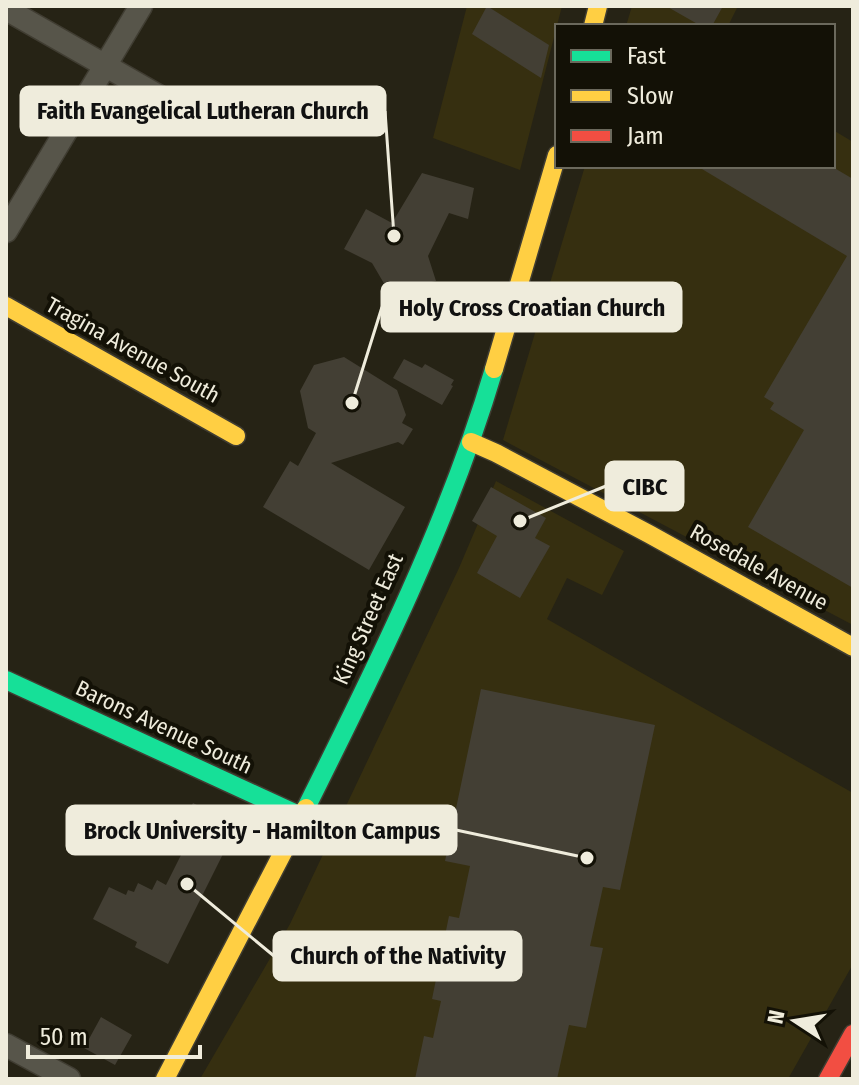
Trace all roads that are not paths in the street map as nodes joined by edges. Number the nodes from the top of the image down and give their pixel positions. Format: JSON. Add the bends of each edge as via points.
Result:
{"nodes":[{"id":1,"x":141,"y":6,"type":"edge"},
{"id":2,"x":6,"y":9,"type":"edge"},
{"id":3,"x":106,"y":66,"type":"junction"},
{"id":4,"x":176,"y":106,"type":"dead end"},
{"id":5,"x":555,"y":162,"type":"edge"},
{"id":6,"x":6,"y":231,"type":"edge"},
{"id":7,"x":6,"y":306,"type":"edge"},
{"id":8,"x":236,"y":436,"type":"dead end"},
{"id":9,"x":471,"y":442,"type":"junction"},
{"id":10,"x":853,"y":647,"type":"edge"},
{"id":11,"x":6,"y":680,"type":"edge"},
{"id":12,"x":303,"y":817,"type":"junction"},
{"id":13,"x":853,"y":1034,"type":"edge"},
{"id":14,"x":6,"y":1045,"type":"edge"},
{"id":15,"x":69,"y":1079,"type":"edge"},
{"id":16,"x":165,"y":1079,"type":"edge"},
{"id":17,"x":828,"y":1079,"type":"edge"}],
"edges":[{"from":1,"to":3,"type":"street"},
{"from":2,"to":3,"type":"street"},
{"from":3,"to":4,"type":"street"},
{"from":3,"to":6,"type":"street"},
{"from":5,"to":9,"type":"street","name":"King Street East"},
{"from":7,"to":8,"type":"street","name":"Tragina Avenue South"},
{"from":9,"to":10,"type":"street","name":"Rosedale Avenue"},
{"from":9,"to":12,"type":"street","name":"King Street East","via":[[393,627]]},
{"from":11,"to":12,"type":"street","name":"Barons Avenue South"},
{"from":12,"to":16,"type":"street","name":"King Street East"},
{"from":13,"to":17,"type":"street"},
{"from":14,"to":15,"type":"street"}]}
